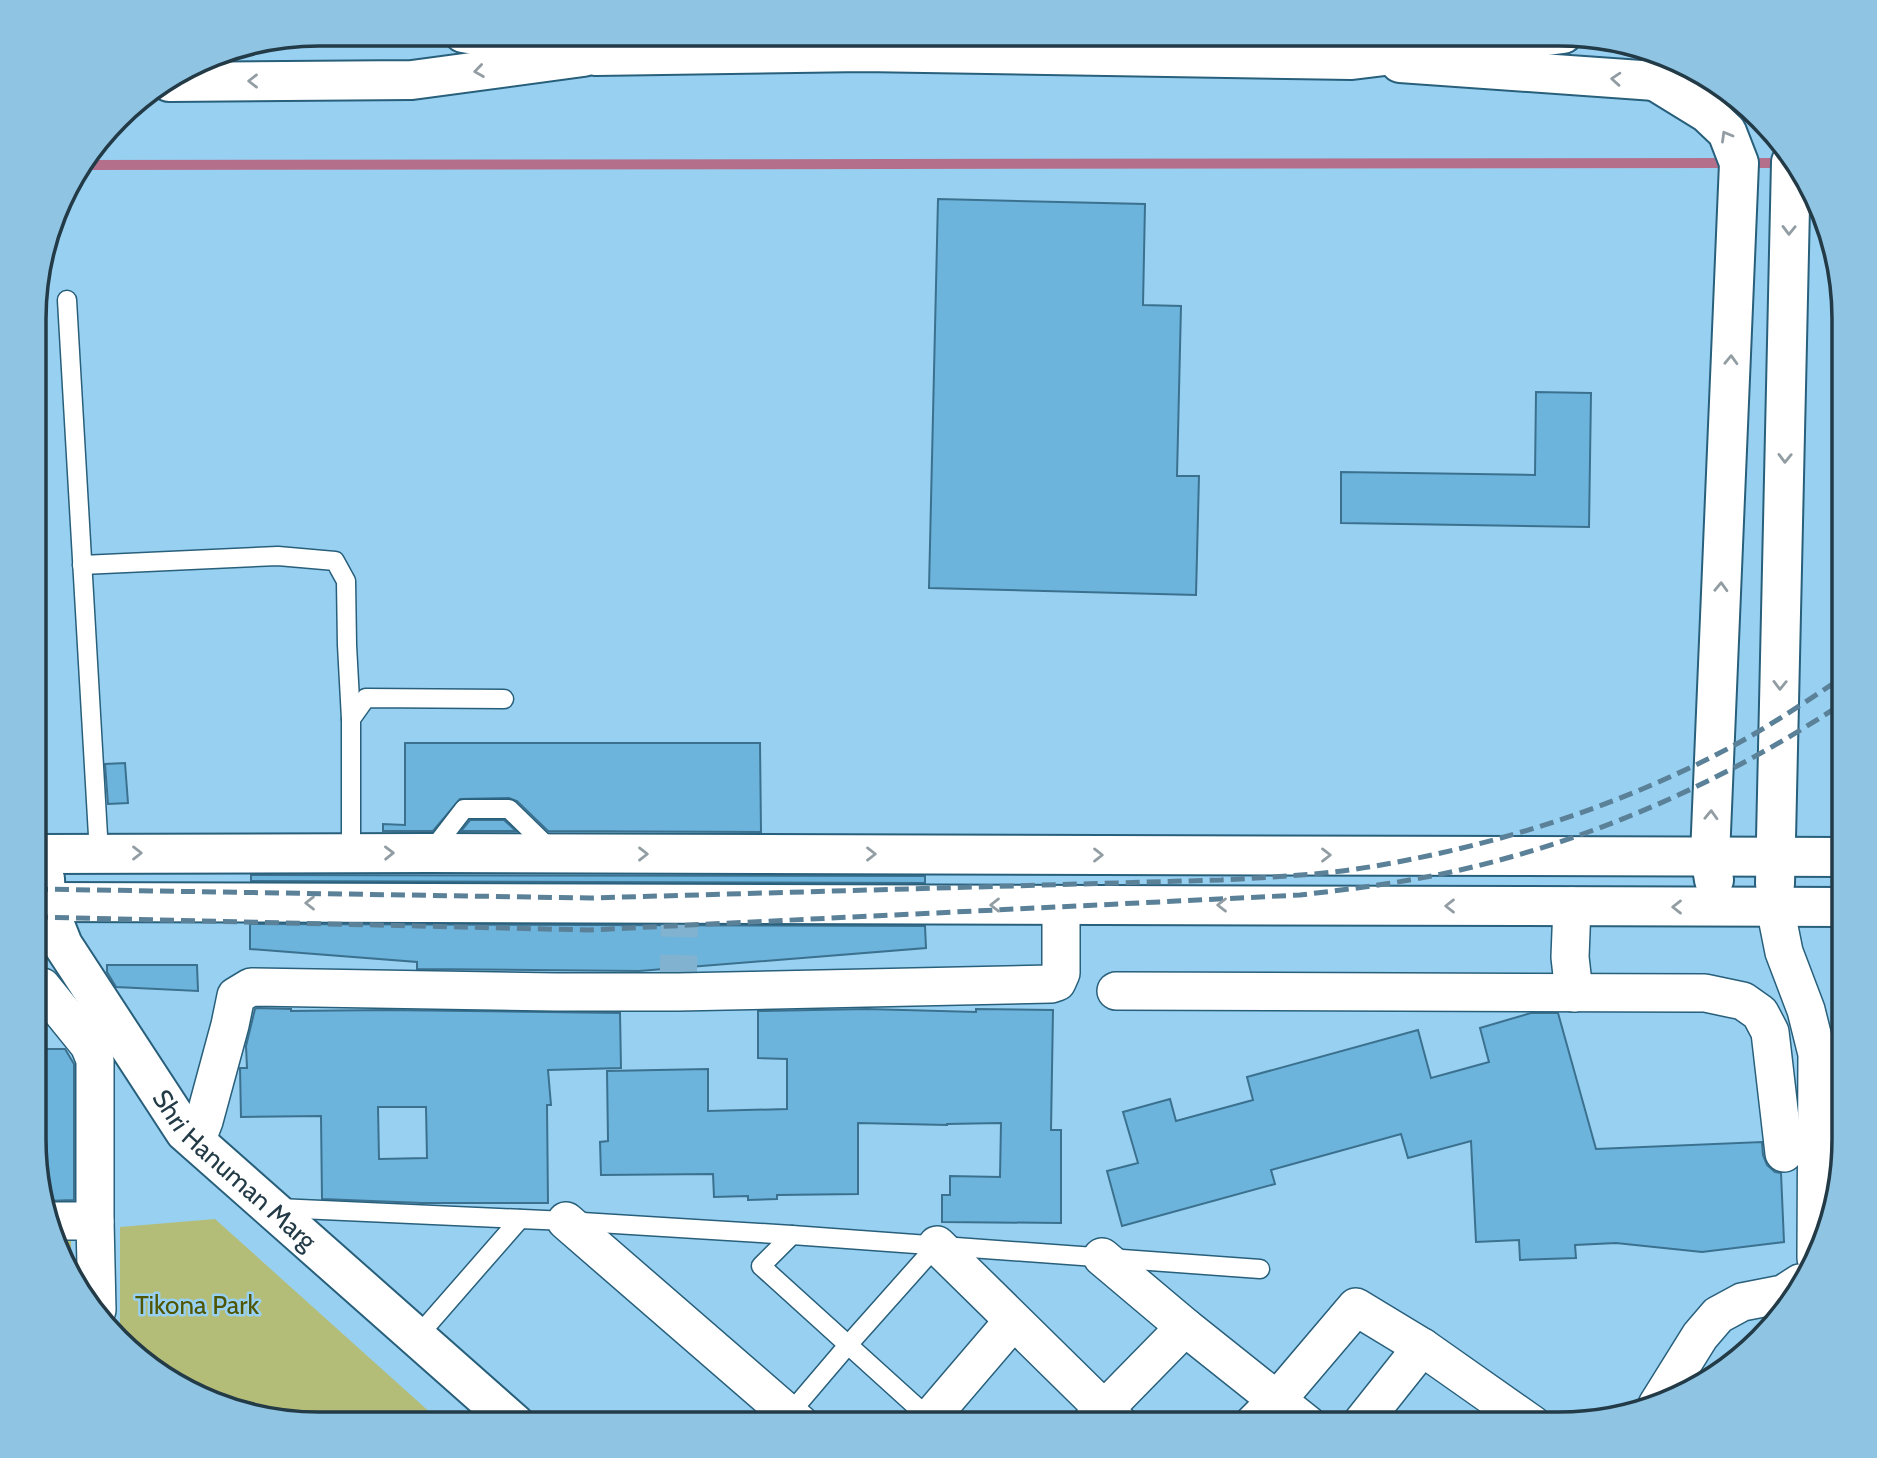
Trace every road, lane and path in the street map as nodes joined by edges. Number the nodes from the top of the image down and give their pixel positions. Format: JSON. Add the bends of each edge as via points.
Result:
{"nodes":[{"id":1,"x":542,"y":46,"type":"edge"},
{"id":2,"x":1466,"y":46,"type":"edge"},
{"id":3,"x":596,"y":55,"type":"junction"},
{"id":4,"x":1352,"y":60,"type":"junction"},
{"id":5,"x":1655,"y":81,"type":"junction"},
{"id":6,"x":1693,"y":81,"type":"edge"},
{"id":7,"x":182,"y":82,"type":"edge"},
{"id":8,"x":1791,"y":176,"type":"edge"},
{"id":9,"x":67,"y":300,"type":"dead end"},
{"id":10,"x":82,"y":565,"type":"junction"},
{"id":11,"x":504,"y":699,"type":"dead end"},
{"id":12,"x":351,"y":719,"type":"junction"},
{"id":13,"x":99,"y":853,"type":"junction"},
{"id":14,"x":46,"y":854,"type":"edge"},
{"id":15,"x":351,"y":854,"type":"junction"},
{"id":16,"x":538,"y":854,"type":"junction"},
{"id":17,"x":1710,"y":856,"type":"junction"},
{"id":18,"x":1832,"y":857,"type":"edge"},
{"id":19,"x":1776,"y":858,"type":"junction"},
{"id":20,"x":46,"y":902,"type":"edge"},
{"id":21,"x":524,"y":903,"type":"junction"},
{"id":22,"x":1061,"y":905,"type":"junction"},
{"id":23,"x":1572,"y":906,"type":"junction"},
{"id":24,"x":1718,"y":907,"type":"junction"},
{"id":25,"x":1775,"y":907,"type":"junction"},
{"id":26,"x":1832,"y":907,"type":"edge"},
{"id":27,"x":46,"y":912,"type":"edge"},
{"id":28,"x":1116,"y":991,"type":"dead end"},
{"id":29,"x":46,"y":992,"type":"edge"},
{"id":30,"x":1574,"y":993,"type":"junction"},
{"id":31,"x":196,"y":1142,"type":"junction"},
{"id":32,"x":1784,"y":1153,"type":"dead end"},
{"id":33,"x":271,"y":1208,"type":"junction"},
{"id":34,"x":520,"y":1219,"type":"junction"},
{"id":35,"x":58,"y":1221,"type":"edge"},
{"id":36,"x":95,"y":1221,"type":"junction"},
{"id":37,"x":566,"y":1221,"type":"junction"},
{"id":38,"x":1816,"y":1229,"type":"edge"},
{"id":39,"x":792,"y":1235,"type":"junction"},
{"id":40,"x":937,"y":1245,"type":"junction"},
{"id":41,"x":1102,"y":1257,"type":"junction"},
{"id":42,"x":1260,"y":1269,"type":"dead end"},
{"id":43,"x":1783,"y":1294,"type":"edge"},
{"id":44,"x":97,"y":1298,"type":"edge"},
{"id":45,"x":1013,"y":1321,"type":"junction"},
{"id":46,"x":1185,"y":1327,"type":"junction"},
{"id":47,"x":417,"y":1337,"type":"junction"},
{"id":48,"x":848,"y":1345,"type":"junction"},
{"id":49,"x":1422,"y":1347,"type":"junction"},
{"id":50,"x":1666,"y":1391,"type":"edge"},
{"id":51,"x":501,"y":1412,"type":"edge"},
{"id":52,"x":780,"y":1412,"type":"edge"},
{"id":53,"x":797,"y":1412,"type":"edge"},
{"id":54,"x":917,"y":1412,"type":"edge"},
{"id":55,"x":936,"y":1412,"type":"edge"},
{"id":56,"x":1098,"y":1412,"type":"edge"},
{"id":57,"x":1110,"y":1412,"type":"edge"},
{"id":58,"x":1264,"y":1412,"type":"edge"},
{"id":59,"x":1370,"y":1412,"type":"edge"},
{"id":60,"x":1514,"y":1412,"type":"edge"}],
"edges":[{"from":1,"to":3,"type":"main road"},
{"from":2,"to":4,"type":"main road"},
{"from":3,"to":4,"type":"main road","via":[[863,52]]},
{"from":3,"to":7,"type":"main road","one_way":true,"via":[[412,80]]},
{"from":5,"to":4,"type":"main road","one_way":true},
{"from":5,"to":6,"type":"main road"},
{"from":17,"to":5,"type":"main road","one_way":true,"via":[[1739,163],[1727,132],[1707,113]]},
{"from":8,"to":19,"type":"main road","one_way":true},
{"from":9,"to":10,"type":"lane"},
{"from":10,"to":12,"type":"lane","via":[[278,556],[335,561],[346,581]]},
{"from":10,"to":13,"type":"lane"},
{"from":11,"to":12,"type":"lane","via":[[366,698]]},
{"from":12,"to":15,"type":"lane"},
{"from":13,"to":14,"type":"main road"},
{"from":13,"to":15,"type":"main road","one_way":true},
{"from":15,"to":16,"type":"main road","one_way":true},
{"from":16,"to":17,"type":"main road","one_way":true},
{"from":16,"to":21,"type":"main road"},
{"from":17,"to":19,"type":"main road"},
{"from":17,"to":24,"type":"main road"},
{"from":18,"to":19,"type":"main road"},
{"from":19,"to":25,"type":"main road"},
{"from":21,"to":20,"type":"main road","one_way":true},
{"from":22,"to":21,"type":"main road","one_way":true},
{"from":23,"to":22,"type":"main road","one_way":true},
{"from":22,"to":31,"type":"street","via":[[1061,973],[1051,984],[678,992],[251,987],[236,996]]},
{"from":24,"to":23,"type":"main road","one_way":true},
{"from":23,"to":30,"type":"street"},
{"from":24,"to":25,"type":"main road"},
{"from":25,"to":26,"type":"main road"},
{"from":25,"to":38,"type":"street","via":[[1784,952],[1817,1054]]},
{"from":27,"to":31,"type":"main road","name":"Shri Hanuman Marg","via":[[63,945],[185,1132]]},
{"from":28,"to":30,"type":"street"},
{"from":29,"to":36,"type":"street","via":[[89,1045],[95,1060]]},
{"from":30,"to":32,"type":"street","via":[[1705,993],[1743,1001],[1760,1013],[1770,1032]]},
{"from":31,"to":33,"type":"main road","name":"Shri Hanuman Marg"},
{"from":33,"to":34,"type":"lane"},
{"from":33,"to":47,"type":"main road","name":"Shri Hanuman Marg"},
{"from":34,"to":37,"type":"lane"},
{"from":34,"to":47,"type":"lane"},
{"from":35,"to":36,"type":"street"},
{"from":36,"to":44,"type":"street"},
{"from":37,"to":39,"type":"lane"},
{"from":37,"to":52,"type":"street"},
{"from":39,"to":40,"type":"lane"},
{"from":39,"to":48,"type":"lane","via":[[761,1266]]},
{"from":40,"to":41,"type":"lane"},
{"from":40,"to":45,"type":"street"},
{"from":40,"to":48,"type":"lane"},
{"from":41,"to":42,"type":"lane"},
{"from":41,"to":46,"type":"street"},
{"from":43,"to":50,"type":"street","via":[[1742,1302],[1718,1315],[1699,1336]]},
{"from":45,"to":55,"type":"street"},
{"from":45,"to":56,"type":"street"},
{"from":46,"to":57,"type":"street"},
{"from":46,"to":58,"type":"street"},
{"from":47,"to":51,"type":"main road","name":"Shri Hanuman Marg"},
{"from":48,"to":53,"type":"lane"},
{"from":48,"to":54,"type":"lane"},
{"from":49,"to":58,"type":"street","via":[[1356,1307]]},
{"from":49,"to":59,"type":"street"},
{"from":49,"to":60,"type":"street"}]}
